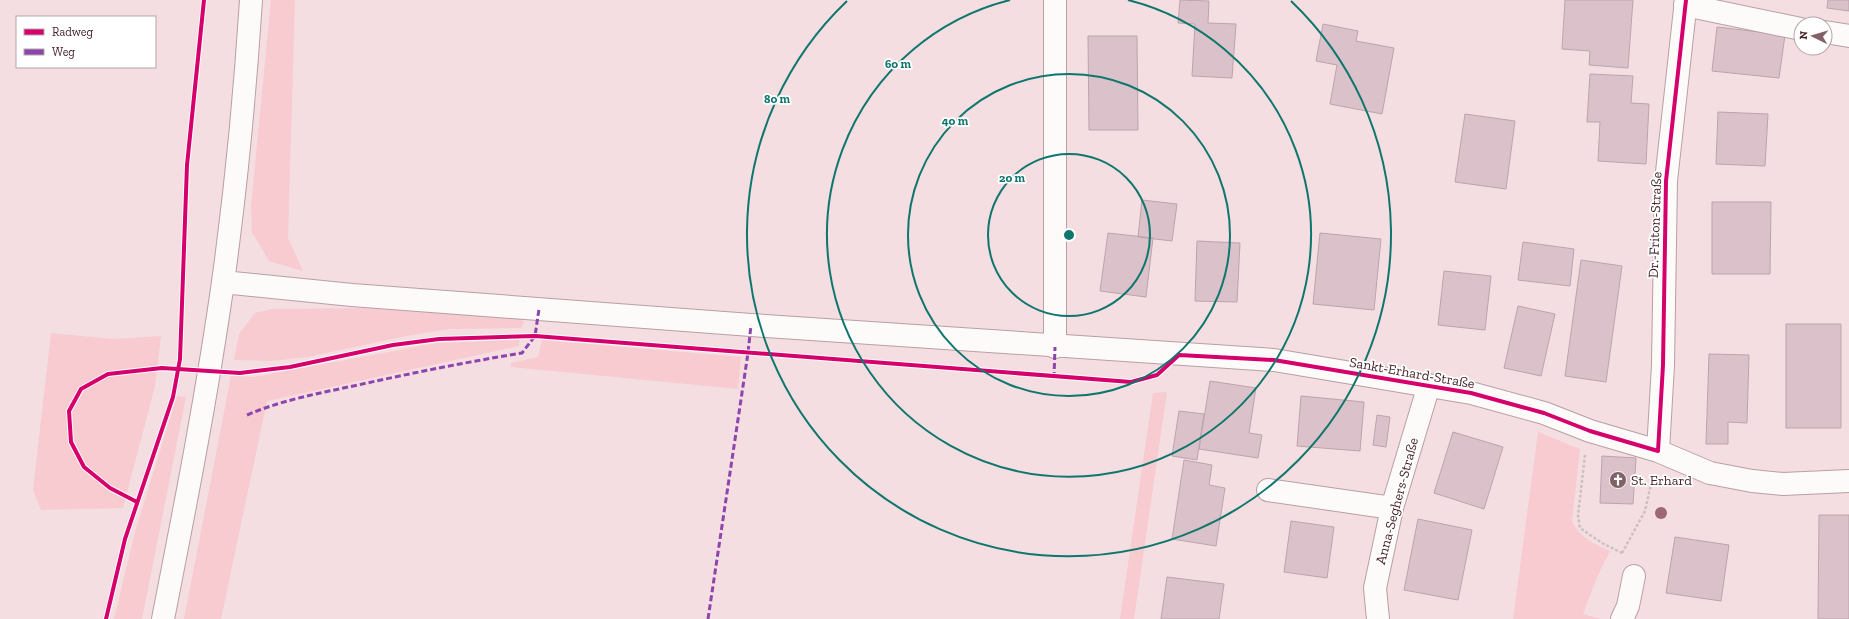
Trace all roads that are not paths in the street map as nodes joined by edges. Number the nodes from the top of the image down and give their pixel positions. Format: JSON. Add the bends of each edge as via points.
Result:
{"nodes":[{"id":1,"x":250,"y":0,"type":"edge"},
{"id":2,"x":1055,"y":0,"type":"edge"},
{"id":3,"x":1685,"y":2,"type":"edge"},
{"id":4,"x":1793,"y":27,"type":"edge"},
{"id":5,"x":1833,"y":33,"type":"edge"},
{"id":6,"x":1849,"y":36,"type":"edge"},
{"id":7,"x":223,"y":282,"type":"junction"},
{"id":8,"x":1055,"y":347,"type":"junction"},
{"id":9,"x":1429,"y":385,"type":"junction"},
{"id":10,"x":1658,"y":451,"type":"junction"},
{"id":11,"x":1849,"y":481,"type":"edge"},
{"id":12,"x":1268,"y":490,"type":"dead end"},
{"id":13,"x":1392,"y":508,"type":"junction"},
{"id":14,"x":1634,"y":576,"type":"road end"},
{"id":15,"x":163,"y":619,"type":"edge"},
{"id":16,"x":1378,"y":619,"type":"edge"},
{"id":17,"x":1622,"y":619,"type":"edge"}],
"edges":[{"from":1,"to":7,"type":"street","via":[[245,87]]},
{"from":2,"to":8,"type":"street"},
{"from":3,"to":4,"type":"street"},
{"from":3,"to":10,"type":"street","name":"Dr.-Friton-Straße","via":[[1666,181],[1663,365]]},
{"from":5,"to":6,"type":"street"},
{"from":7,"to":8,"type":"street","name":"Sankt-Erhard-Straße","via":[[352,295]]},
{"from":7,"to":15,"type":"street","via":[[193,464]]},
{"from":8,"to":9,"type":"street","name":"Sankt-Erhard-Straße","via":[[1274,360]]},
{"from":9,"to":10,"type":"street","name":"Sankt-Erhard-Straße","via":[[1471,393],[1544,413],[1590,431]]},
{"from":9,"to":13,"type":"street","name":"Anna-Seghers-Straße"},
{"from":10,"to":11,"type":"street","name":"Sankt-Erhard-Straße","via":[[1710,473],[1752,481],[1783,484]]},
{"from":12,"to":13,"type":"street"},
{"from":13,"to":16,"type":"street","name":"Anna-Seghers-Straße","via":[[1375,588]]},
{"from":14,"to":17,"type":"street","via":[[1628,606]]}]}
